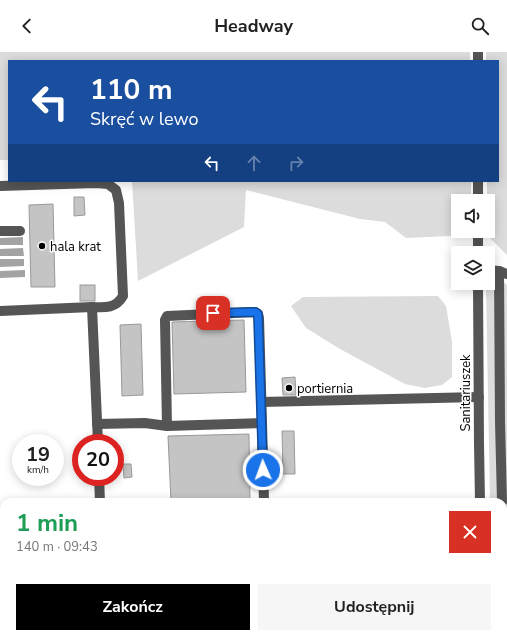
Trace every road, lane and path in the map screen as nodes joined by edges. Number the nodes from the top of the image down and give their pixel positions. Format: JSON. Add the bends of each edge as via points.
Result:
{"nodes":[{"id":1,"x":478,"y":182,"type":"edge"},
{"id":2,"x":0,"y":186,"type":"edge"},
{"id":3,"x":478,"y":194,"type":"edge"},
{"id":4,"x":0,"y":231,"type":"edge"},
{"id":5,"x":20,"y":231,"type":"dead end"},
{"id":6,"x":503,"y":272,"type":"edge"},
{"id":7,"x":478,"y":290,"type":"edge"},
{"id":8,"x":92,"y":307,"type":"junction"},
{"id":9,"x":0,"y":311,"type":"edge"},
{"id":10,"x":478,"y":397,"type":"junction"},
{"id":11,"x":261,"y":402,"type":"junction"},
{"id":12,"x":262,"y":423,"type":"junction"},
{"id":13,"x":97,"y":424,"type":"junction"},
{"id":14,"x":167,"y":426,"type":"junction"},
{"id":15,"x":98,"y":434,"type":"edge"},
{"id":16,"x":99,"y":486,"type":"edge"},
{"id":17,"x":100,"y":498,"type":"edge"},
{"id":18,"x":264,"y":498,"type":"edge"},
{"id":19,"x":480,"y":498,"type":"edge"},
{"id":20,"x":502,"y":498,"type":"edge"}],
"edges":[{"from":1,"to":3,"type":"street"},
{"from":2,"to":8,"type":"street","via":[[96,183],[108,184],[116,190],[119,203],[123,296],[119,303],[113,306]]},
{"from":4,"to":5,"type":"street"},
{"from":6,"to":20,"type":"street","via":[[500,422]]},
{"from":7,"to":10,"type":"street","name":"Sanitariuszek"},
{"from":8,"to":9,"type":"street"},
{"from":8,"to":13,"type":"street"},
{"from":10,"to":11,"type":"street"},
{"from":10,"to":19,"type":"street","name":"Sanitariuszek"},
{"from":11,"to":12,"type":"street"},
{"from":11,"to":14,"type":"street","via":[[258,314],[255,312],[170,315],[165,320]]},
{"from":12,"to":14,"type":"street"},
{"from":12,"to":18,"type":"street"},
{"from":13,"to":14,"type":"street","via":[[145,423]]},
{"from":13,"to":15,"type":"street"},
{"from":16,"to":17,"type":"street"}]}
